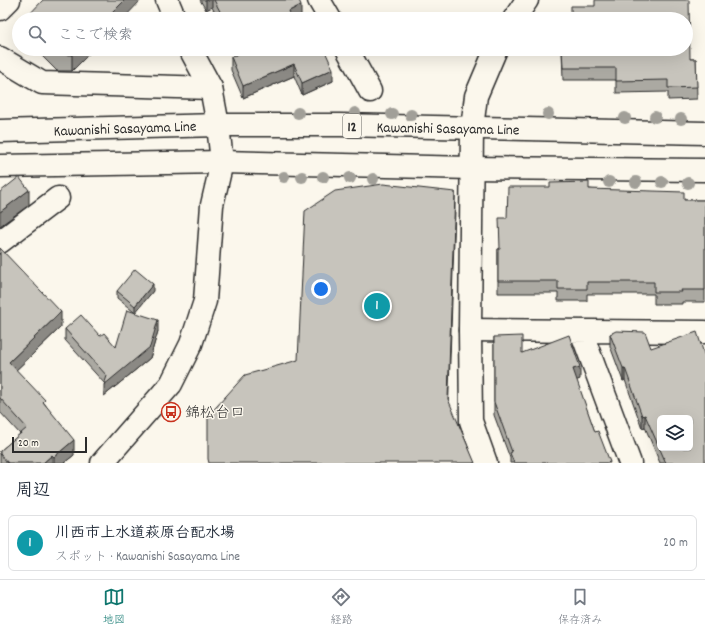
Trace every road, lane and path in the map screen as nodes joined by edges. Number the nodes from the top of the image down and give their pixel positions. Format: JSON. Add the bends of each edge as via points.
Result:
{"nodes":[{"id":1,"x":9,"y":0,"type":"edge"},
{"id":2,"x":167,"y":0,"type":"edge"},
{"id":3,"x":319,"y":0,"type":"edge"},
{"id":4,"x":527,"y":0,"type":"edge"},
{"id":5,"x":0,"y":9,"type":"edge"},
{"id":6,"x":172,"y":12,"type":"edge"},
{"id":7,"x":326,"y":12,"type":"edge"},
{"id":8,"x":519,"y":12,"type":"edge"},
{"id":9,"x":194,"y":56,"type":"edge"},
{"id":10,"x":351,"y":56,"type":"edge"},
{"id":11,"x":493,"y":56,"type":"edge"},
{"id":12,"x":0,"y":58,"type":"edge"},
{"id":13,"x":211,"y":88,"type":"junction"},
{"id":14,"x":370,"y":91,"type":"dead end"},
{"id":15,"x":218,"y":125,"type":"junction"},
{"id":16,"x":472,"y":128,"type":"junction"},
{"id":17,"x":0,"y":131,"type":"edge"},
{"id":18,"x":705,"y":133,"type":"edge"},
{"id":19,"x":222,"y":162,"type":"junction"},
{"id":20,"x":0,"y":166,"type":"edge"},
{"id":21,"x":471,"y":168,"type":"junction"},
{"id":22,"x":705,"y":170,"type":"edge"},
{"id":23,"x":58,"y":198,"type":"dead end"},
{"id":24,"x":0,"y":242,"type":"edge"},
{"id":25,"x":470,"y":330,"type":"junction"},
{"id":26,"x":581,"y":331,"type":"junction"},
{"id":27,"x":705,"y":332,"type":"edge"},
{"id":28,"x":102,"y":463,"type":"edge"},
{"id":29,"x":486,"y":463,"type":"edge"},
{"id":30,"x":630,"y":463,"type":"edge"}],
"edges":[{"from":1,"to":5,"type":"street"},
{"from":2,"to":6,"type":"street"},
{"from":3,"to":7,"type":"street"},
{"from":4,"to":8,"type":"street"},
{"from":9,"to":13,"type":"street"},
{"from":10,"to":14,"type":"street"},
{"from":11,"to":16,"type":"street","via":[[476,96]]},
{"from":12,"to":13,"type":"street","via":[[42,84]]},
{"from":13,"to":15,"type":"street"},
{"from":15,"to":16,"type":"street","name":"Kawanishi Sasayama Line","number":"12"},
{"from":15,"to":17,"type":"street","name":"Kawanishi Sasayama Line","number":"12"},
{"from":15,"to":19,"type":"street"},
{"from":16,"to":18,"type":"street","name":"Kawanishi Sasayama Line","number":"12"},
{"from":16,"to":21,"type":"street"},
{"from":19,"to":20,"type":"street"},
{"from":19,"to":21,"type":"street"},
{"from":19,"to":28,"type":"street","via":[[212,205],[205,301],[191,344],[171,384]]},
{"from":21,"to":22,"type":"street"},
{"from":21,"to":25,"type":"street"},
{"from":23,"to":24,"type":"street"},
{"from":25,"to":26,"type":"street"},
{"from":25,"to":29,"type":"street","via":[[471,421]]},
{"from":26,"to":27,"type":"street"},
{"from":26,"to":30,"type":"street"}]}
